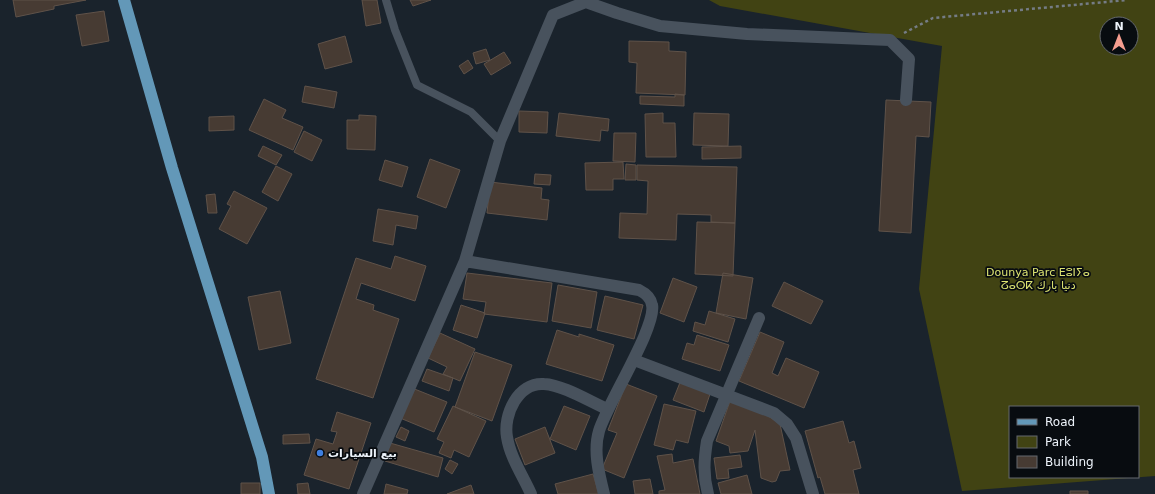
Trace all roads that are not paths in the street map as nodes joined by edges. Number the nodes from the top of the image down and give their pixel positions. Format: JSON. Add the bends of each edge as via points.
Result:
{"nodes":[{"id":1,"x":124,"y":0,"type":"edge"},
{"id":2,"x":386,"y":0,"type":"edge"},
{"id":3,"x":906,"y":100,"type":"dead end"},
{"id":4,"x":500,"y":141,"type":"junction"},
{"id":5,"x":465,"y":261,"type":"junction"},
{"id":6,"x":759,"y":318,"type":"dead end"},
{"id":7,"x":634,"y":360,"type":"junction"},
{"id":8,"x":728,"y":394,"type":"junction"},
{"id":9,"x":607,"y":408,"type":"junction"},
{"id":10,"x":269,"y":494,"type":"edge"},
{"id":11,"x":363,"y":494,"type":"edge"},
{"id":12,"x":531,"y":494,"type":"edge"},
{"id":13,"x":604,"y":494,"type":"edge"},
{"id":14,"x":708,"y":494,"type":"edge"},
{"id":15,"x":813,"y":494,"type":"edge"}],
"edges":[{"from":1,"to":10,"type":"main road","via":[[172,168],[262,458]]},
{"from":2,"to":4,"type":"lane","via":[[395,30],[418,84],[471,112]]},
{"from":3,"to":4,"type":"street","via":[[909,59],[890,40],[747,34],[660,26],[586,2],[553,15]]},
{"from":4,"to":5,"type":"street"},
{"from":5,"to":7,"type":"street","via":[[631,288],[645,293],[650,298],[653,312]]},
{"from":5,"to":11,"type":"street"},
{"from":6,"to":8,"type":"street"},
{"from":7,"to":8,"type":"street"},
{"from":7,"to":9,"type":"street"},
{"from":8,"to":14,"type":"street","via":[[706,447],[704,479]]},
{"from":8,"to":15,"type":"street","via":[[774,413],[787,424],[796,438]]},
{"from":9,"to":12,"type":"street","via":[[549,384],[536,384],[518,395],[509,416],[507,436]]},
{"from":9,"to":13,"type":"street","via":[[599,432],[597,458]]}]}
